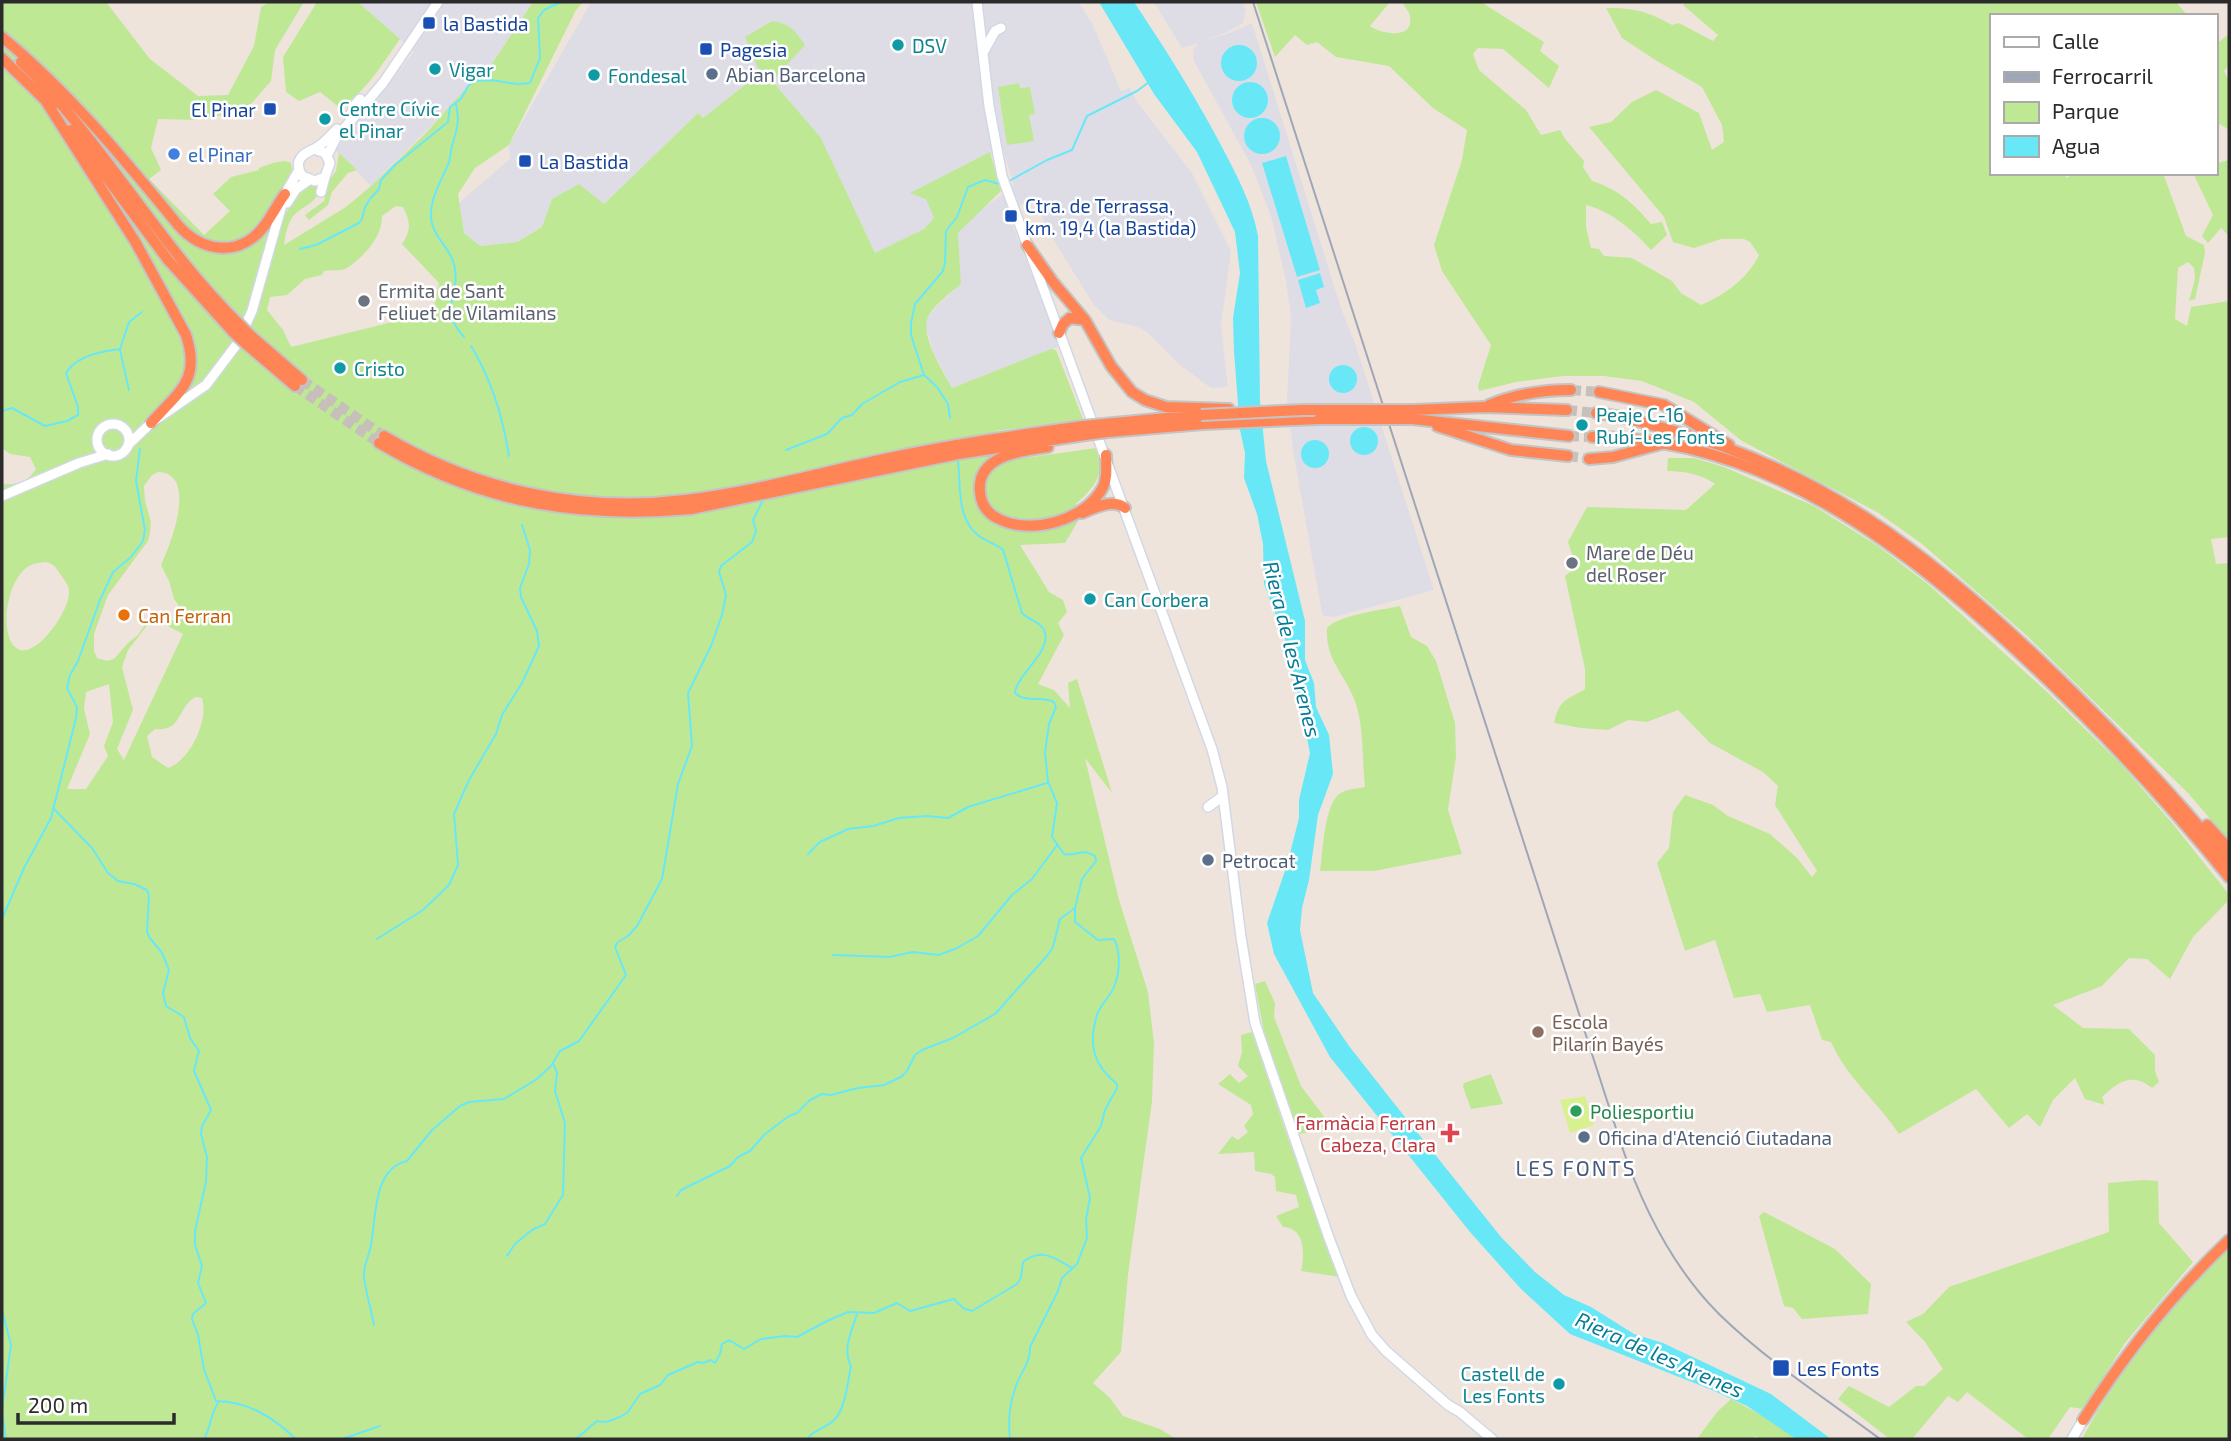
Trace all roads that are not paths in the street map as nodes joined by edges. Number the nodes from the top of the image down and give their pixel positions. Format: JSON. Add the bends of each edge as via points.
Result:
{"nodes":[{"id":1,"x":439,"y":2,"type":"edge"},
{"id":2,"x":977,"y":2,"type":"edge"},
{"id":3,"x":980,"y":25,"type":"junction"},
{"id":4,"x":2,"y":37,"type":"edge"},
{"id":5,"x":2,"y":44,"type":"edge"},
{"id":6,"x":983,"y":53,"type":"junction"},
{"id":7,"x":2,"y":58,"type":"edge"},
{"id":8,"x":365,"y":99,"type":"junction"},
{"id":9,"x":47,"y":103,"type":"junction"},
{"id":10,"x":314,"y":149,"type":"junction"},
{"id":11,"x":327,"y":156,"type":"junction"},
{"id":12,"x":299,"y":170,"type":"junction"},
{"id":13,"x":325,"y":177,"type":"junction"},
{"id":14,"x":309,"y":180,"type":"junction"},
{"id":15,"x":321,"y":192,"type":"dead end"},
{"id":16,"x":285,"y":194,"type":"junction"},
{"id":17,"x":280,"y":213,"type":"junction"},
{"id":18,"x":1027,"y":245,"type":"junction"},
{"id":19,"x":1085,"y":320,"type":"junction"},
{"id":20,"x":236,"y":328,"type":"junction"},
{"id":21,"x":1059,"y":333,"type":"junction"},
{"id":22,"x":299,"y":383,"type":"tunnel mouth"},
{"id":23,"x":1571,"y":390,"type":"tunnel mouth"},
{"id":24,"x":1599,"y":392,"type":"tunnel mouth"},
{"id":25,"x":1484,"y":407,"type":"junction"},
{"id":26,"x":1567,"y":410,"type":"tunnel mouth"},
{"id":27,"x":1596,"y":413,"type":"tunnel mouth"},
{"id":28,"x":1203,"y":416,"type":"junction"},
{"id":29,"x":1416,"y":416,"type":"junction"},
{"id":30,"x":151,"y":423,"type":"junction"},
{"id":31,"x":124,"y":428,"type":"junction"},
{"id":32,"x":1107,"y":431,"type":"junction"},
{"id":33,"x":1086,"y":434,"type":"junction"},
{"id":34,"x":1569,"y":436,"type":"tunnel mouth"},
{"id":35,"x":1592,"y":437,"type":"tunnel mouth"},
{"id":36,"x":97,"y":438,"type":"junction"},
{"id":37,"x":381,"y":440,"type":"tunnel mouth"},
{"id":38,"x":1664,"y":443,"type":"junction"},
{"id":39,"x":129,"y":444,"type":"junction"},
{"id":40,"x":1736,"y":452,"type":"junction"},
{"id":41,"x":108,"y":454,"type":"junction"},
{"id":42,"x":1106,"y":455,"type":"junction"},
{"id":43,"x":1568,"y":456,"type":"tunnel mouth"},
{"id":44,"x":1589,"y":458,"type":"tunnel mouth"},
{"id":45,"x":79,"y":463,"type":"junction"},
{"id":46,"x":2,"y":496,"type":"edge"},
{"id":47,"x":1125,"y":508,"type":"junction"},
{"id":48,"x":1064,"y":519,"type":"junction"},
{"id":49,"x":2101,"y":719,"type":"junction"},
{"id":50,"x":1223,"y":796,"type":"junction"},
{"id":51,"x":1225,"y":812,"type":"junction"},
{"id":52,"x":2229,"y":849,"type":"edge"},
{"id":53,"x":2229,"y":862,"type":"edge"},
{"id":54,"x":2229,"y":879,"type":"edge"},
{"id":55,"x":2229,"y":1240,"type":"edge"},
{"id":56,"x":1448,"y":1405,"type":"junction"},
{"id":57,"x":2084,"y":1420,"type":"joint"},
{"id":58,"x":1483,"y":1439,"type":"edge"},
{"id":59,"x":1492,"y":1439,"type":"edge"},
{"id":60,"x":2072,"y":1439,"type":"edge"}],
"edges":[{"from":1,"to":8,"type":"main road","via":[[389,74]]},
{"from":2,"to":3,"type":"main road"},
{"from":3,"to":6,"type":"main road"},
{"from":3,"to":6,"type":"main road","via":[[995,32]]},
{"from":4,"to":16,"type":"highway","via":[[77,106],[196,242],[225,249],[249,241]]},
{"from":5,"to":20,"type":"highway","via":[[63,106]]},
{"from":6,"to":18,"type":"main road","via":[[998,163]]},
{"from":7,"to":9,"type":"highway"},
{"from":8,"to":10,"type":"main road"},
{"from":8,"to":11,"type":"main road"},
{"from":9,"to":20,"type":"highway","via":[[168,260]]},
{"from":9,"to":30,"type":"highway","via":[[136,243],[187,335],[191,348],[187,383]]},
{"from":10,"to":11,"type":"main road"},
{"from":10,"to":12,"type":"main road","via":[[301,156]]},
{"from":11,"to":13,"type":"main road","via":[[330,167]]},
{"from":12,"to":14,"type":"main road"},
{"from":12,"to":16,"type":"main road"},
{"from":13,"to":14,"type":"main road"},
{"from":13,"to":15,"type":"main road"},
{"from":14,"to":17,"type":"main road","via":[[296,189]]},
{"from":16,"to":17,"type":"main road"},
{"from":17,"to":30,"type":"main road","via":[[252,311],[237,344],[206,385]]},
{"from":18,"to":19,"type":"highway"},
{"from":18,"to":21,"type":"main road"},
{"from":19,"to":21,"type":"highway","via":[[1070,318]]},
{"from":19,"to":28,"type":"highway","via":[[1116,374],[1132,392]]},
{"from":20,"to":22,"type":"highway","bridge":true},
{"from":21,"to":42,"type":"main road"},
{"from":23,"to":25,"type":"highway","via":[[1517,396]]},
{"from":24,"to":40,"type":"highway","via":[[1664,405]]},
{"from":25,"to":26,"type":"highway"},
{"from":25,"to":29,"type":"highway"},
{"from":27,"to":40,"type":"highway","via":[[1698,437]]},
{"from":28,"to":29,"type":"highway","bridge":true},
{"from":28,"to":29,"type":"highway","bridge":true,"via":[[1260,412]]},
{"from":28,"to":32,"type":"highway"},
{"from":28,"to":32,"type":"highway","via":[[1163,427]]},
{"from":29,"to":34,"type":"highway"},
{"from":29,"to":43,"type":"highway","via":[[1511,450]]},
{"from":30,"to":31,"type":"main road"},
{"from":30,"to":39,"type":"main road"},
{"from":31,"to":36,"type":"main road","via":[[107,425]]},
{"from":31,"to":39,"type":"main road"},
{"from":32,"to":33,"type":"highway","bridge":true},
{"from":33,"to":37,"type":"highway","via":[[906,454],[689,500],[629,504],[558,499],[505,488]]},
{"from":33,"to":48,"type":"highway","via":[[1006,455],[992,463],[981,479],[982,501],[999,519],[1030,525]]},
{"from":35,"to":38,"type":"highway"},
{"from":36,"to":41,"type":"main road"},
{"from":36,"to":45,"type":"main road"},
{"from":38,"to":44,"type":"highway","via":[[1613,457]]},
{"from":38,"to":54,"type":"highway","via":[[1733,461],[1816,498],[1885,539],[2058,690],[2154,789]]},
{"from":39,"to":41,"type":"main road","via":[[120,454]]},
{"from":40,"to":49,"type":"highway","via":[[1822,491],[1890,532],[1969,595]]},
{"from":41,"to":45,"type":"main road"},
{"from":42,"to":47,"type":"main road"},
{"from":42,"to":48,"type":"highway","via":[[1106,480],[1100,492],[1085,508]]},
{"from":45,"to":46,"type":"main road"},
{"from":47,"to":48,"type":"highway","via":[[1113,503]]},
{"from":47,"to":50,"type":"main road","via":[[1212,749]]},
{"from":49,"to":52,"type":"highway","via":[[2163,776]]},
{"from":49,"to":53,"type":"highway"},
{"from":50,"to":51,"type":"main road"},
{"from":50,"to":51,"type":"main road","via":[[1211,805]]},
{"from":51,"to":56,"type":"main road","via":[[1255,1023],[1332,1248],[1371,1335]]},
{"from":55,"to":57,"type":"highway","via":[[2157,1314]]},
{"from":56,"to":58,"type":"main road"},
{"from":56,"to":59,"type":"main road"},
{"from":57,"to":60,"type":"main road"}]}
